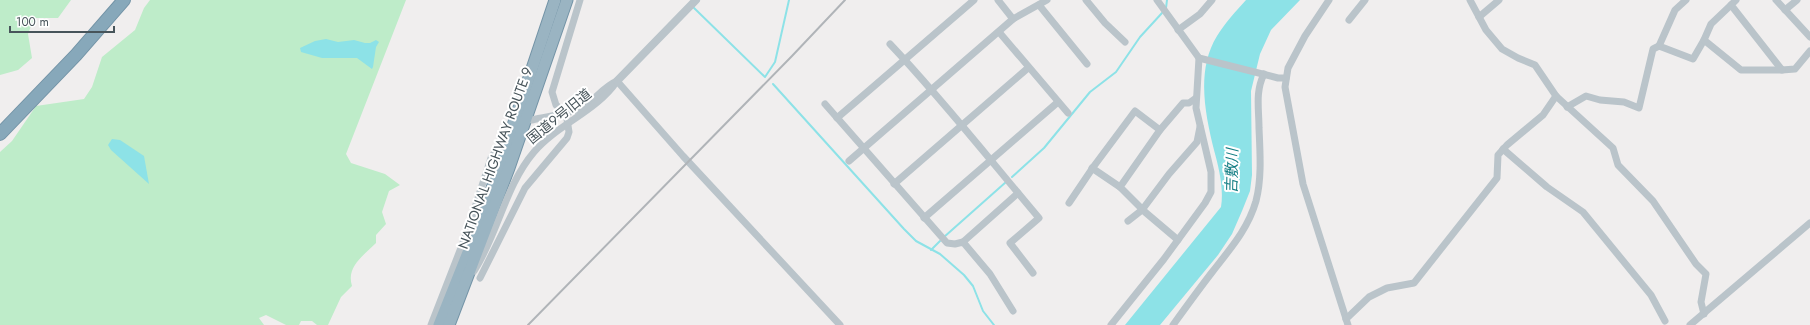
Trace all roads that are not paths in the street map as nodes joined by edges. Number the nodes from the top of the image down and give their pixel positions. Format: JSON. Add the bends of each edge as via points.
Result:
{"nodes":[{"id":1,"x":119,"y":0,"type":"edge"},
{"id":2,"x":124,"y":0,"type":"edge"},
{"id":3,"x":555,"y":0,"type":"edge"},
{"id":4,"x":567,"y":0,"type":"edge"},
{"id":5,"x":580,"y":0,"type":"edge"},
{"id":6,"x":974,"y":0,"type":"edge"},
{"id":7,"x":998,"y":0,"type":"edge"},
{"id":8,"x":1047,"y":0,"type":"edge"},
{"id":9,"x":1086,"y":0,"type":"edge"},
{"id":10,"x":1157,"y":0,"type":"edge"},
{"id":11,"x":1212,"y":0,"type":"edge"},
{"id":12,"x":1329,"y":0,"type":"edge"},
{"id":13,"x":1365,"y":0,"type":"edge"},
{"id":14,"x":1470,"y":0,"type":"edge"},
{"id":15,"x":1499,"y":0,"type":"edge"},
{"id":16,"x":1686,"y":0,"type":"edge"},
{"id":17,"x":1776,"y":0,"type":"edge"},
{"id":18,"x":1797,"y":0,"type":"edge"},
{"id":19,"x":693,"y":1,"type":"edge"},
{"id":20,"x":1733,"y":2,"type":"edge"},
{"id":21,"x":1163,"y":3,"type":"edge"},
{"id":22,"x":1039,"y":5,"type":"junction"},
{"id":23,"x":1785,"y":10,"type":"junction"},
{"id":24,"x":1479,"y":17,"type":"junction"},
{"id":25,"x":1013,"y":19,"type":"junction"},
{"id":26,"x":1349,"y":20,"type":"dead end"},
{"id":27,"x":1178,"y":30,"type":"junction"},
{"id":28,"x":999,"y":32,"type":"junction"},
{"id":29,"x":1810,"y":37,"type":"edge"},
{"id":30,"x":1704,"y":40,"type":"junction"},
{"id":31,"x":1125,"y":42,"type":"dead end"},
{"id":32,"x":890,"y":44,"type":"dead end"},
{"id":33,"x":1659,"y":46,"type":"junction"},
{"id":34,"x":1810,"y":51,"type":"edge"},
{"id":35,"x":904,"y":59,"type":"junction"},
{"id":36,"x":1202,"y":59,"type":"junction"},
{"id":37,"x":1087,"y":64,"type":"dead end"},
{"id":38,"x":1028,"y":68,"type":"junction"},
{"id":39,"x":1782,"y":70,"type":"junction"},
{"id":40,"x":1264,"y":74,"type":"junction"},
{"id":41,"x":1286,"y":78,"type":"junction"},
{"id":42,"x":617,"y":80,"type":"junction"},
{"id":43,"x":932,"y":89,"type":"junction"},
{"id":44,"x":1556,"y":96,"type":"junction"},
{"id":45,"x":1196,"y":98,"type":"junction"},
{"id":46,"x":1058,"y":102,"type":"junction"},
{"id":47,"x":825,"y":104,"type":"dead end"},
{"id":48,"x":1567,"y":107,"type":"junction"},
{"id":49,"x":566,"y":113,"type":"junction"},
{"id":50,"x":1068,"y":113,"type":"dead end"},
{"id":51,"x":837,"y":118,"type":"junction"},
{"id":52,"x":532,"y":120,"type":"dead end"},
{"id":53,"x":568,"y":125,"type":"junction"},
{"id":54,"x":1200,"y":125,"type":"junction"},
{"id":55,"x":961,"y":126,"type":"junction"},
{"id":56,"x":0,"y":128,"type":"edge"},
{"id":57,"x":1160,"y":130,"type":"junction"},
{"id":58,"x":0,"y":134,"type":"edge"},
{"id":59,"x":507,"y":134,"type":"dead end"},
{"id":60,"x":863,"y":148,"type":"junction"},
{"id":61,"x":1503,"y":149,"type":"junction"},
{"id":62,"x":992,"y":159,"type":"junction"},
{"id":63,"x":849,"y":161,"type":"dead end"},
{"id":64,"x":1092,"y":168,"type":"junction"},
{"id":65,"x":894,"y":184,"type":"junction"},
{"id":66,"x":1120,"y":187,"type":"junction"},
{"id":67,"x":1018,"y":193,"type":"junction"},
{"id":68,"x":1068,"y":204,"type":"dead end"},
{"id":69,"x":1142,"y":210,"type":"junction"},
{"id":70,"x":924,"y":218,"type":"junction"},
{"id":71,"x":1128,"y":221,"type":"dead end"},
{"id":72,"x":1810,"y":224,"type":"edge"},
{"id":73,"x":1178,"y":240,"type":"junction"},
{"id":74,"x":963,"y":242,"type":"junction"},
{"id":75,"x":1033,"y":273,"type":"dead end"},
{"id":76,"x":480,"y":278,"type":"dead end"},
{"id":77,"x":466,"y":282,"type":"junction"},
{"id":78,"x":1013,"y":311,"type":"dead end"},
{"id":79,"x":1704,"y":314,"type":"junction"},
{"id":80,"x":1665,"y":321,"type":"dead end"},
{"id":81,"x":1347,"y":322,"type":"edge"},
{"id":82,"x":432,"y":325,"type":"edge"},
{"id":83,"x":439,"y":325,"type":"edge"},
{"id":84,"x":449,"y":325,"type":"edge"},
{"id":85,"x":840,"y":325,"type":"edge"},
{"id":86,"x":1111,"y":325,"type":"edge"},
{"id":87,"x":1173,"y":325,"type":"edge"},
{"id":88,"x":1690,"y":325,"type":"edge"}],
"edges":[{"from":1,"to":56,"type":"highway","via":[[58,69]]},
{"from":2,"to":58,"type":"highway","via":[[76,55]]},
{"from":3,"to":83,"type":"highway","name":"NATIONAL HIGHWAY ROUTE 9","via":[[483,216]]},
{"from":4,"to":77,"type":"highway","name":"NATIONAL HIGHWAY ROUTE 9","via":[[509,168]]},
{"from":5,"to":49,"type":"street","via":[[552,92],[556,105]]},
{"from":6,"to":35,"type":"street"},
{"from":7,"to":25,"type":"street"},
{"from":8,"to":22,"type":"street"},
{"from":9,"to":31,"type":"street"},
{"from":10,"to":21,"type":"street"},
{"from":11,"to":27,"type":"street","via":[[1200,14]]},
{"from":12,"to":41,"type":"street","via":[[1305,36],[1288,68]]},
{"from":13,"to":26,"type":"street"},
{"from":14,"to":24,"type":"street"},
{"from":15,"to":24,"type":"street"},
{"from":16,"to":33,"type":"street","via":[[1675,10]]},
{"from":17,"to":23,"type":"street"},
{"from":18,"to":23,"type":"street"},
{"from":19,"to":42,"type":"street","name":"国道9号旧道"},
{"from":20,"to":30,"type":"street","via":[[1711,24]]},
{"from":20,"to":39,"type":"street"},
{"from":21,"to":27,"type":"street"},
{"from":22,"to":25,"type":"street"},
{"from":22,"to":37,"type":"street"},
{"from":23,"to":29,"type":"street"},
{"from":24,"to":44,"type":"street","via":[[1502,49],[1535,65]]},
{"from":25,"to":28,"type":"street"},
{"from":27,"to":36,"type":"street"},
{"from":28,"to":38,"type":"street"},
{"from":28,"to":43,"type":"street"},
{"from":30,"to":33,"type":"street","via":[[1693,59]]},
{"from":30,"to":39,"type":"street","via":[[1741,70]]},
{"from":32,"to":35,"type":"street"},
{"from":33,"to":48,"type":"street","via":[[1653,48],[1639,108],[1624,102],[1586,96]]},
{"from":34,"to":39,"type":"street","via":[[1795,68]]},
{"from":35,"to":43,"type":"street"},
{"from":35,"to":51,"type":"street"},
{"from":36,"to":40,"type":"street"},
{"from":36,"to":45,"type":"street"},
{"from":38,"to":46,"type":"street"},
{"from":38,"to":55,"type":"street"},
{"from":40,"to":41,"type":"street"},
{"from":40,"to":87,"type":"street","via":[[1257,98],[1260,173],[1256,201],[1236,243]]},
{"from":41,"to":81,"type":"street","via":[[1286,96],[1303,184]]},
{"from":42,"to":49,"type":"street","name":"国道9号旧道","via":[[607,85],[584,106]]},
{"from":42,"to":53,"type":"street","name":"国道9号旧道","via":[[611,90]]},
{"from":42,"to":85,"type":"street","via":[[683,156]]},
{"from":43,"to":55,"type":"street"},
{"from":43,"to":60,"type":"street"},
{"from":44,"to":48,"type":"street"},
{"from":44,"to":61,"type":"street","via":[[1543,115]]},
{"from":45,"to":54,"type":"street"},
{"from":45,"to":57,"type":"street","via":[[1189,103],[1183,103]]},
{"from":46,"to":50,"type":"street"},
{"from":46,"to":62,"type":"street"},
{"from":47,"to":51,"type":"street"},
{"from":48,"to":79,"type":"street","via":[[1613,148],[1618,165],[1653,201],[1696,264],[1706,274],[1701,302]]},
{"from":49,"to":52,"type":"street","name":"国道9号旧道"},
{"from":49,"to":53,"type":"street"},
{"from":51,"to":60,"type":"street"},
{"from":53,"to":76,"type":"street","via":[[567,138],[525,188]]},
{"from":53,"to":77,"type":"street","name":"国道9号旧道","via":[[543,143],[520,171],[486,248]]},
{"from":54,"to":69,"type":"street","via":[[1197,142]]},
{"from":54,"to":73,"type":"street","via":[[1211,172],[1211,192]]},
{"from":55,"to":62,"type":"street"},
{"from":55,"to":65,"type":"street"},
{"from":57,"to":64,"type":"street","via":[[1135,111]]},
{"from":57,"to":66,"type":"street"},
{"from":59,"to":82,"type":"street","name":"国道9号旧道","via":[[492,158]]},
{"from":60,"to":63,"type":"street"},
{"from":60,"to":65,"type":"street"},
{"from":61,"to":80,"type":"street","via":[[1547,187],[1583,212],[1651,295]]},
{"from":61,"to":81,"type":"street","via":[[1498,155],[1497,178],[1414,283],[1386,288],[1369,297]]},
{"from":62,"to":67,"type":"street"},
{"from":62,"to":70,"type":"street"},
{"from":64,"to":66,"type":"street"},
{"from":64,"to":68,"type":"street"},
{"from":65,"to":70,"type":"street"},
{"from":66,"to":69,"type":"street"},
{"from":67,"to":74,"type":"street"},
{"from":67,"to":75,"type":"street","via":[[1039,218],[1010,243]]},
{"from":69,"to":71,"type":"street"},
{"from":69,"to":73,"type":"street"},
{"from":70,"to":74,"type":"street","via":[[947,243]]},
{"from":72,"to":79,"type":"street"},
{"from":73,"to":86,"type":"street"},
{"from":74,"to":78,"type":"street","via":[[990,274]]},
{"from":77,"to":84,"type":"highway","name":"NATIONAL HIGHWAY ROUTE 9"},
{"from":79,"to":88,"type":"street"}]}
